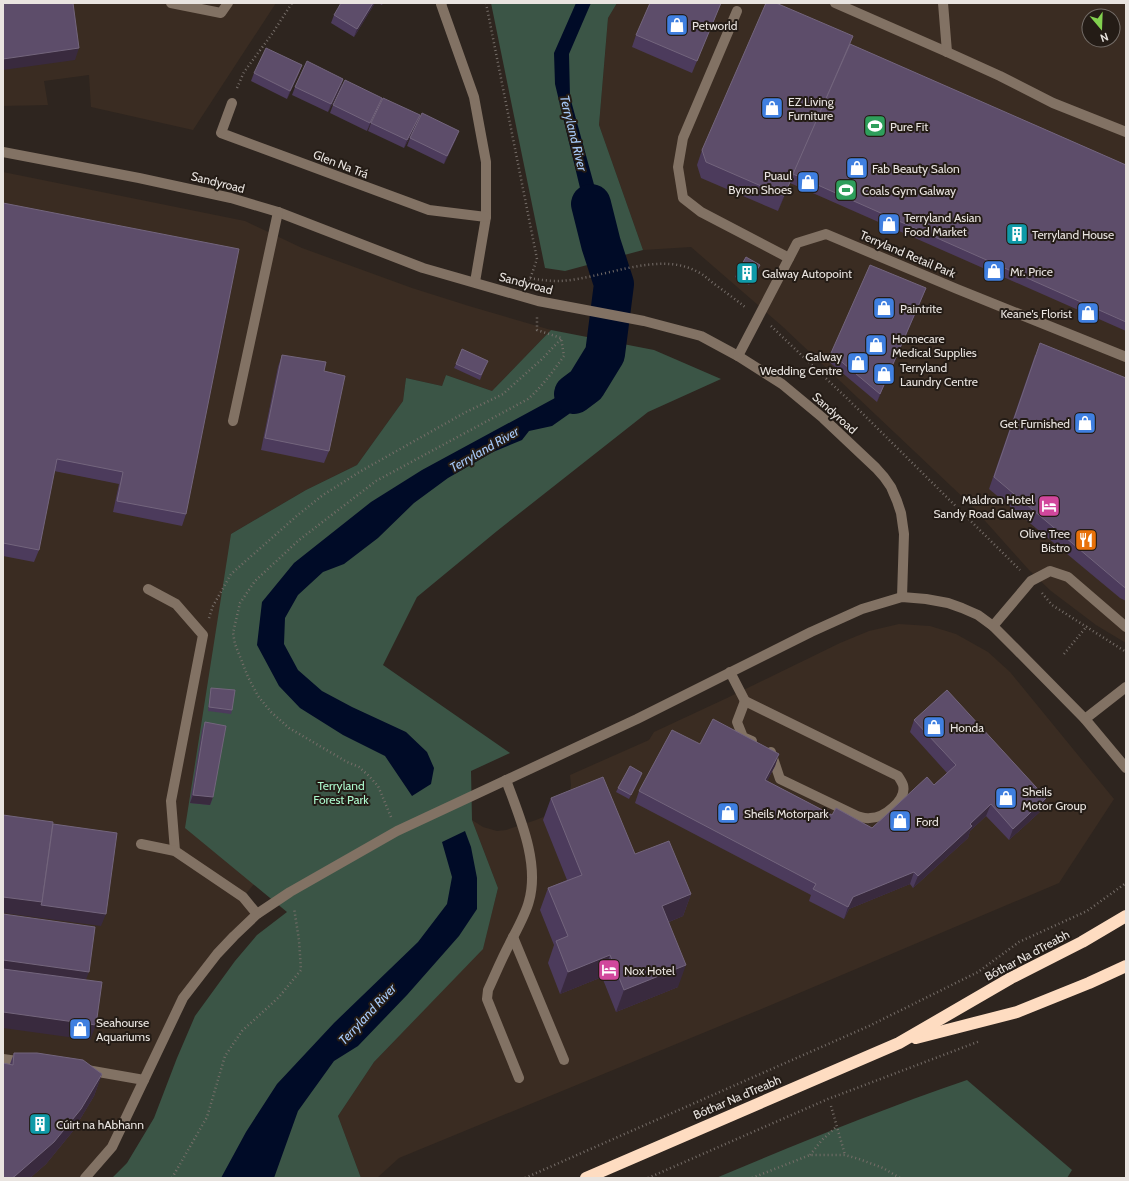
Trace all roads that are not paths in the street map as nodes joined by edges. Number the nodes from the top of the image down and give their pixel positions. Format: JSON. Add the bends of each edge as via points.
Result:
{"nodes":[{"id":1,"x":170,"y":3,"type":"edge"},
{"id":2,"x":228,"y":3,"type":"edge"},
{"id":3,"x":442,"y":3,"type":"edge"},
{"id":4,"x":834,"y":3,"type":"edge"},
{"id":5,"x":944,"y":3,"type":"edge"},
{"id":6,"x":738,"y":12,"type":"dead end"},
{"id":7,"x":947,"y":52,"type":"junction"},
{"id":8,"x":232,"y":103,"type":"dead end"},
{"id":9,"x":1126,"y":132,"type":"edge"},
{"id":10,"x":3,"y":152,"type":"edge"},
{"id":11,"x":278,"y":212,"type":"junction"},
{"id":12,"x":486,"y":218,"type":"junction"},
{"id":13,"x":789,"y":258,"type":"junction"},
{"id":14,"x":475,"y":282,"type":"junction"},
{"id":15,"x":738,"y":356,"type":"junction"},
{"id":16,"x":1126,"y":357,"type":"edge"},
{"id":17,"x":233,"y":421,"type":"dead end"},
{"id":18,"x":148,"y":589,"type":"dead end"},
{"id":19,"x":902,"y":597,"type":"junction"},
{"id":20,"x":992,"y":626,"type":"junction"},
{"id":21,"x":1126,"y":627,"type":"edge"},
{"id":22,"x":730,"y":672,"type":"junction"},
{"id":23,"x":1126,"y":687,"type":"edge"},
{"id":24,"x":745,"y":701,"type":"junction"},
{"id":25,"x":1085,"y":719,"type":"junction"},
{"id":26,"x":1126,"y":768,"type":"edge"},
{"id":27,"x":506,"y":780,"type":"junction"},
{"id":28,"x":141,"y":844,"type":"dead end"},
{"id":29,"x":175,"y":851,"type":"junction"},
{"id":30,"x":257,"y":914,"type":"junction"},
{"id":31,"x":1126,"y":916,"type":"edge"},
{"id":32,"x":513,"y":936,"type":"junction"},
{"id":33,"x":1126,"y":966,"type":"edge"},
{"id":34,"x":899,"y":1043,"type":"junction"},
{"id":35,"x":3,"y":1059,"type":"edge"},
{"id":36,"x":564,"y":1060,"type":"dead end"},
{"id":37,"x":35,"y":1063,"type":"edge"},
{"id":38,"x":74,"y":1069,"type":"edge"},
{"id":39,"x":519,"y":1078,"type":"dead end"},
{"id":40,"x":144,"y":1080,"type":"junction"},
{"id":41,"x":85,"y":1178,"type":"edge"},
{"id":42,"x":586,"y":1178,"type":"edge"}],
"edges":[{"from":1,"to":2,"type":"street","via":[[221,13]]},
{"from":3,"to":12,"type":"street","via":[[474,97],[486,162]]},
{"from":4,"to":7,"type":"street"},
{"from":5,"to":7,"type":"street"},
{"from":6,"to":13,"type":"street","via":[[683,138],[678,167],[683,198],[701,212]]},
{"from":7,"to":9,"type":"street","via":[[1053,103]]},
{"from":8,"to":12,"type":"street","name":"Glen Na Trá","via":[[221,133],[429,210]]},
{"from":10,"to":11,"type":"street","name":"Sandyroad","via":[[232,198]]},
{"from":11,"to":14,"type":"street","name":"Sandyroad","via":[[423,268]]},
{"from":11,"to":17,"type":"street"},
{"from":12,"to":14,"type":"street"},
{"from":13,"to":15,"type":"street","name":"Terryland Retail Park"},
{"from":13,"to":16,"type":"street","name":"Terryland Retail Park","via":[[797,243],[826,234]]},
{"from":14,"to":15,"type":"street","name":"Sandyroad","via":[[538,301],[644,321],[701,336]]},
{"from":15,"to":19,"type":"street","name":"Sandyroad","via":[[782,384],[871,463],[888,482],[897,501],[904,534]]},
{"from":18,"to":29,"type":"street","via":[[176,604],[202,635],[171,801]]},
{"from":19,"to":20,"type":"street","via":[[948,603],[978,615]]},
{"from":19,"to":22,"type":"street","via":[[862,609]]},
{"from":20,"to":21,"type":"street","via":[[1031,581],[1050,571],[1068,577]]},
{"from":20,"to":25,"type":"street"},
{"from":22,"to":24,"type":"street"},
{"from":22,"to":27,"type":"street"},
{"from":23,"to":25,"type":"street"},
{"from":24,"to":24,"type":"street","via":[[898,776],[903,785],[902,796],[883,815],[870,819],[857,816],[780,779],[770,751],[743,737],[736,722]]},
{"from":25,"to":26,"type":"street"},
{"from":27,"to":30,"type":"street","via":[[397,831],[290,892]]},
{"from":27,"to":32,"type":"street","via":[[522,826],[532,866],[529,902]]},
{"from":28,"to":29,"type":"street"},
{"from":29,"to":30,"type":"street","via":[[243,897]]},
{"from":30,"to":40,"type":"street","via":[[217,954],[183,998]]},
{"from":31,"to":34,"type":"highway","name":"Bóthar Na dTreabh","via":[[1082,942],[1011,978]]},
{"from":32,"to":36,"type":"street"},
{"from":32,"to":39,"type":"street","via":[[488,990],[488,999]]},
{"from":33,"to":34,"type":"highway","name":"Bóthar Na dTreabh","via":[[1018,1012]]},
{"from":34,"to":42,"type":"highway","name":"Bóthar Na dTreabh"},
{"from":35,"to":37,"type":"street"},
{"from":38,"to":40,"type":"street"},
{"from":40,"to":41,"type":"street","via":[[112,1147]]}]}
